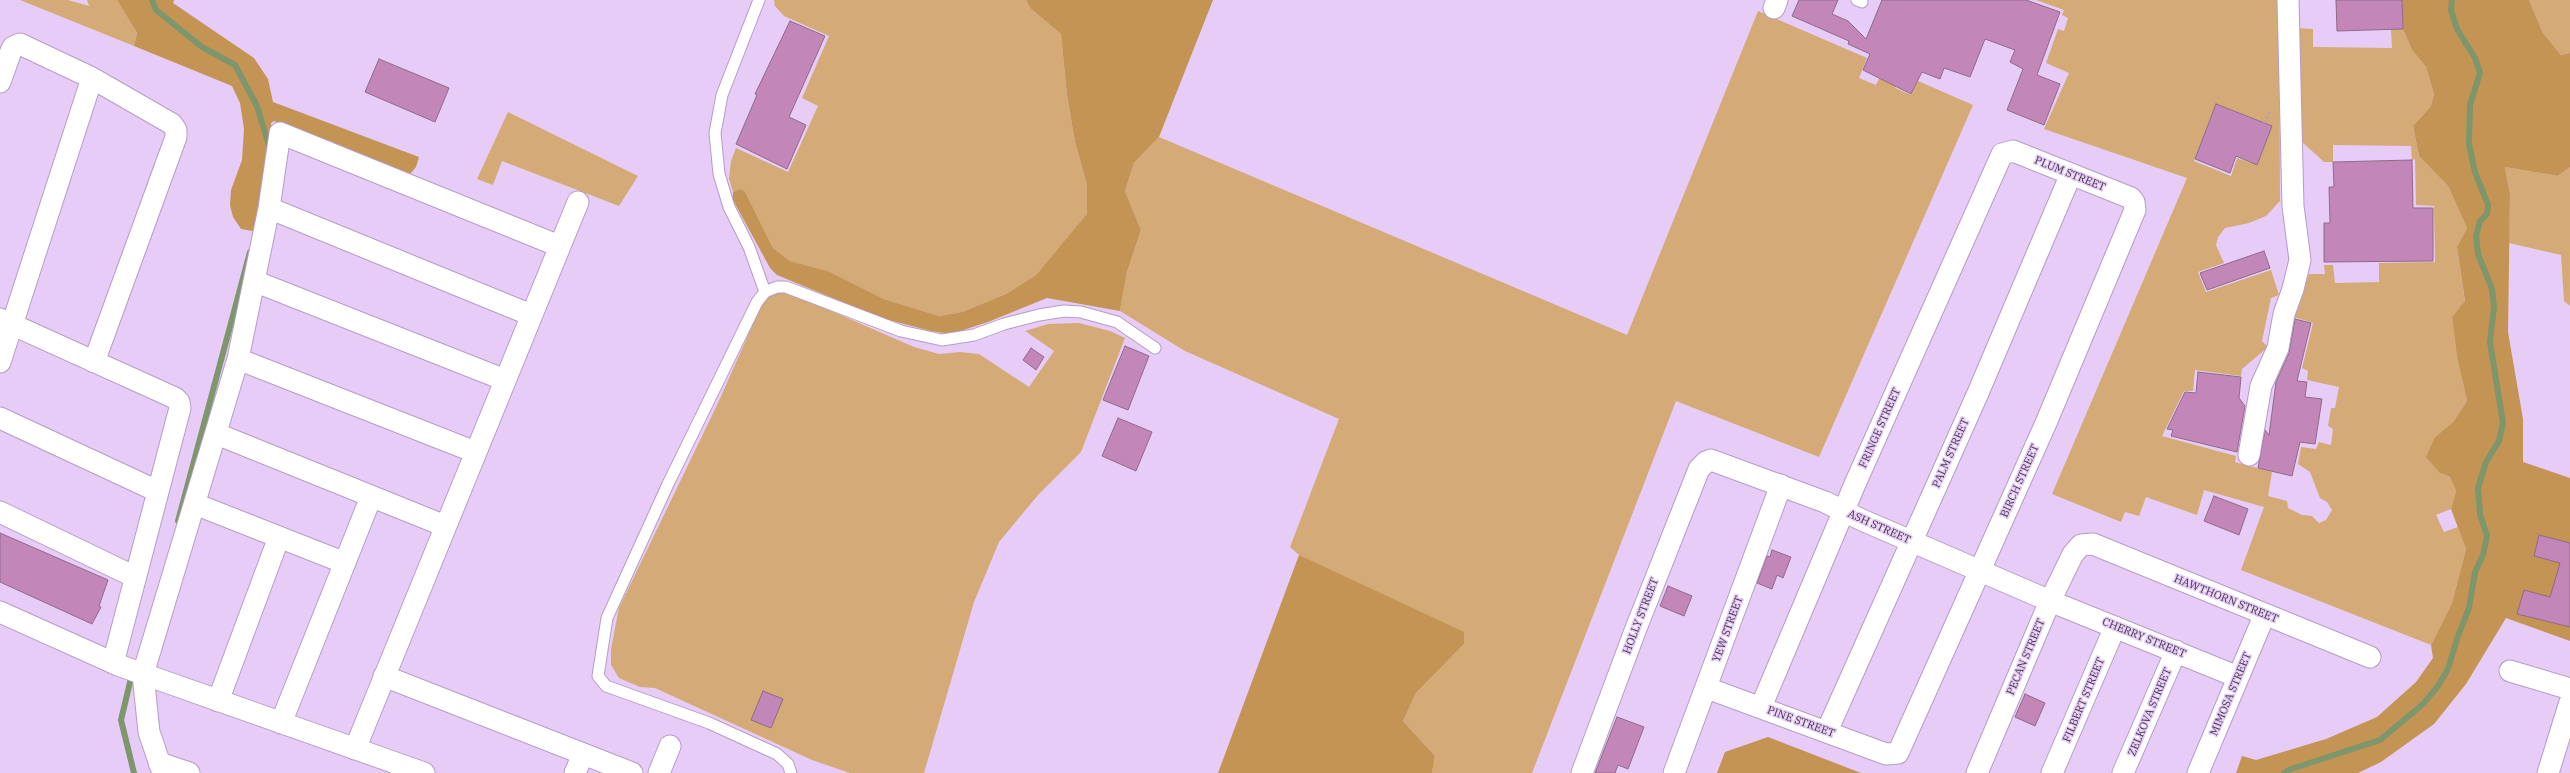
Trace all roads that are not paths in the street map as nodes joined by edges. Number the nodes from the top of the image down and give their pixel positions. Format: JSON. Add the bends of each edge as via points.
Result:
{"nodes":[{"id":1,"x":759,"y":0,"type":"edge"},
{"id":2,"x":2288,"y":0,"type":"edge"},
{"id":3,"x":92,"y":78,"type":"junction"},
{"id":4,"x":0,"y":82,"type":"edge"},
{"id":5,"x":2005,"y":152,"type":"joint"},
{"id":6,"x":2071,"y":174,"type":"junction"},
{"id":7,"x":578,"y":202,"type":"dead end"},
{"id":8,"x":2134,"y":202,"type":"joint"},
{"id":9,"x":269,"y":208,"type":"junction"},
{"id":10,"x":559,"y":246,"type":"junction"},
{"id":11,"x":254,"y":281,"type":"junction"},
{"id":12,"x":765,"y":292,"type":"junction"},
{"id":13,"x":531,"y":315,"type":"junction"},
{"id":14,"x":7,"y":323,"type":"edge"},
{"id":15,"x":1155,"y":348,"type":"dead end"},
{"id":16,"x":238,"y":359,"type":"junction"},
{"id":17,"x":0,"y":362,"type":"edge"},
{"id":18,"x":94,"y":362,"type":"junction"},
{"id":19,"x":505,"y":380,"type":"junction"},
{"id":20,"x":0,"y":418,"type":"edge"},
{"id":21,"x":216,"y":434,"type":"junction"},
{"id":22,"x":475,"y":452,"type":"junction"},
{"id":23,"x":2249,"y":455,"type":"dead end"},
{"id":24,"x":1706,"y":462,"type":"joint"},
{"id":25,"x":1781,"y":485,"type":"junction"},
{"id":26,"x":157,"y":491,"type":"junction"},
{"id":27,"x":371,"y":496,"type":"junction"},
{"id":28,"x":195,"y":504,"type":"junction"},
{"id":29,"x":1844,"y":511,"type":"junction"},
{"id":30,"x":0,"y":512,"type":"edge"},
{"id":31,"x":445,"y":526,"type":"junction"},
{"id":32,"x":279,"y":537,"type":"junction"},
{"id":33,"x":1912,"y":541,"type":"junction"},
{"id":34,"x":2081,"y":545,"type":"joint"},
{"id":35,"x":345,"y":563,"type":"junction"},
{"id":36,"x":1981,"y":570,"type":"junction"},
{"id":37,"x":135,"y":577,"type":"junction"},
{"id":38,"x":2050,"y":601,"type":"junction"},
{"id":39,"x":0,"y":612,"type":"edge"},
{"id":40,"x":2264,"y":616,"type":"junction"},
{"id":41,"x":2115,"y":627,"type":"junction"},
{"id":42,"x":2176,"y":651,"type":"junction"},
{"id":43,"x":2370,"y":657,"type":"dead end"},
{"id":44,"x":128,"y":668,"type":"junction"},
{"id":45,"x":2510,"y":671,"type":"dead end"},
{"id":46,"x":384,"y":676,"type":"junction"},
{"id":47,"x":2238,"y":677,"type":"junction"},
{"id":48,"x":1707,"y":688,"type":"junction"},
{"id":49,"x":2570,"y":689,"type":"edge"},
{"id":50,"x":218,"y":701,"type":"junction"},
{"id":51,"x":2570,"y":702,"type":"edge"},
{"id":52,"x":1761,"y":707,"type":"junction"},
{"id":53,"x":281,"y":723,"type":"junction"},
{"id":54,"x":1827,"y":731,"type":"junction"},
{"id":55,"x":670,"y":746,"type":"dead end"},
{"id":56,"x":355,"y":749,"type":"junction"},
{"id":57,"x":583,"y":754,"type":"junction"},
{"id":58,"x":1894,"y":755,"type":"joint"},
{"id":59,"x":161,"y":768,"type":"edge"},
{"id":60,"x":189,"y":773,"type":"edge"},
{"id":61,"x":424,"y":773,"type":"edge"},
{"id":62,"x":575,"y":773,"type":"edge"},
{"id":63,"x":632,"y":773,"type":"edge"},
{"id":64,"x":659,"y":773,"type":"edge"},
{"id":65,"x":792,"y":773,"type":"edge"},
{"id":66,"x":1582,"y":773,"type":"edge"},
{"id":67,"x":1674,"y":773,"type":"edge"},
{"id":68,"x":1977,"y":773,"type":"edge"},
{"id":69,"x":2052,"y":773,"type":"edge"},
{"id":70,"x":2123,"y":773,"type":"edge"},
{"id":71,"x":2198,"y":773,"type":"edge"},
{"id":72,"x":2548,"y":773,"type":"edge"}],
"edges":[{"from":1,"to":12,"type":"lane","via":[[722,95],[715,133],[719,174],[729,207],[749,247]]},
{"from":2,"to":23,"type":"street","via":[[2293,206],[2300,260],[2284,314],[2278,348],[2261,386]]},
{"from":3,"to":4,"type":"street","via":[[20,44],[13,47]]},
{"from":3,"to":14,"type":"street"},
{"from":3,"to":18,"type":"street","via":[[172,124],[176,133]]},
{"from":5,"to":6,"type":"street","name":"PLUM STREET","via":[[2013,151]]},
{"from":5,"to":29,"type":"street","name":"FRINGE STREET","via":[[1999,157]]},
{"from":6,"to":8,"type":"street","name":"PLUM STREET","via":[[2127,196]]},
{"from":6,"to":33,"type":"street","name":"PALM STREET"},
{"from":7,"to":10,"type":"street"},
{"from":8,"to":36,"type":"street","name":"BIRCH STREET","via":[[2134,210],[2064,379]]},
{"from":9,"to":10,"type":"street","via":[[280,133]]},
{"from":9,"to":11,"type":"street"},
{"from":9,"to":13,"type":"street"},
{"from":10,"to":13,"type":"street"},
{"from":11,"to":16,"type":"street"},
{"from":11,"to":19,"type":"street"},
{"from":12,"to":15,"type":"lane","via":[[777,287],[786,287],[901,332],[942,340],[974,335],[1004,324],[1039,316],[1064,311],[1081,312],[1117,322]]},
{"from":12,"to":65,"type":"lane","via":[[757,302],[668,484],[607,618],[598,676],[606,686],[702,720],[777,754],[788,764]]},
{"from":13,"to":19,"type":"street"},
{"from":14,"to":17,"type":"street"},
{"from":14,"to":18,"type":"street"},
{"from":16,"to":21,"type":"street"},
{"from":16,"to":22,"type":"street"},
{"from":18,"to":26,"type":"street","via":[[179,402],[180,408]]},
{"from":19,"to":22,"type":"street"},
{"from":20,"to":26,"type":"street"},
{"from":21,"to":27,"type":"street"},
{"from":21,"to":28,"type":"street"},
{"from":22,"to":31,"type":"street"},
{"from":24,"to":25,"type":"street","name":"ASH STREET","via":[[1718,461]]},
{"from":24,"to":66,"type":"street","name":"HOLLY STREET","via":[[1700,469],[1670,540]]},
{"from":25,"to":29,"type":"street","name":"ASH STREET"},
{"from":25,"to":48,"type":"street","name":"YEW STREET"},
{"from":26,"to":37,"type":"street"},
{"from":27,"to":31,"type":"street"},
{"from":27,"to":35,"type":"street"},
{"from":28,"to":32,"type":"street"},
{"from":28,"to":44,"type":"street"},
{"from":29,"to":33,"type":"street","name":"ASH STREET"},
{"from":29,"to":52,"type":"street","name":"FRINGE STREET"},
{"from":30,"to":37,"type":"street"},
{"from":31,"to":46,"type":"street"},
{"from":32,"to":35,"type":"street"},
{"from":32,"to":50,"type":"street"},
{"from":33,"to":36,"type":"street","name":"ASH STREET"},
{"from":33,"to":54,"type":"street","name":"PALM STREET"},
{"from":34,"to":38,"type":"street","name":"PECAN STREET","via":[[2073,554]]},
{"from":34,"to":40,"type":"street","name":"HAWTHORN STREET","via":[[2092,544]]},
{"from":35,"to":53,"type":"street"},
{"from":36,"to":38,"type":"street","name":"ASH STREET"},
{"from":36,"to":58,"type":"street","name":"BIRCH STREET","via":[[1900,749]]},
{"from":37,"to":44,"type":"street"},
{"from":38,"to":41,"type":"street","name":"CHERRY STREET"},
{"from":38,"to":68,"type":"street","name":"PECAN STREET"},
{"from":39,"to":44,"type":"street"},
{"from":40,"to":43,"type":"street","name":"HAWTHORN STREET"},
{"from":40,"to":47,"type":"street","name":"MIMOSA STREET"},
{"from":41,"to":42,"type":"street","name":"CHERRY STREET"},
{"from":41,"to":69,"type":"street","name":"FILBERT STREET"},
{"from":42,"to":47,"type":"street","name":"CHERRY STREET"},
{"from":42,"to":70,"type":"street","name":"ZELKOVA STREET"},
{"from":44,"to":50,"type":"street"},
{"from":44,"to":59,"type":"street"},
{"from":45,"to":49,"type":"street"},
{"from":46,"to":56,"type":"street"},
{"from":46,"to":57,"type":"street"},
{"from":47,"to":71,"type":"street","name":"MIMOSA STREET"},
{"from":48,"to":52,"type":"street","name":"PINE STREET"},
{"from":48,"to":67,"type":"street","name":"YEW STREET"},
{"from":50,"to":53,"type":"street"},
{"from":51,"to":72,"type":"street"},
{"from":52,"to":54,"type":"street","name":"PINE STREET"},
{"from":53,"to":56,"type":"street"},
{"from":54,"to":58,"type":"street","name":"PINE STREET"},
{"from":55,"to":64,"type":"street"},
{"from":56,"to":61,"type":"street"},
{"from":57,"to":62,"type":"street"},
{"from":57,"to":63,"type":"street"},
{"from":59,"to":60,"type":"street"}]}
